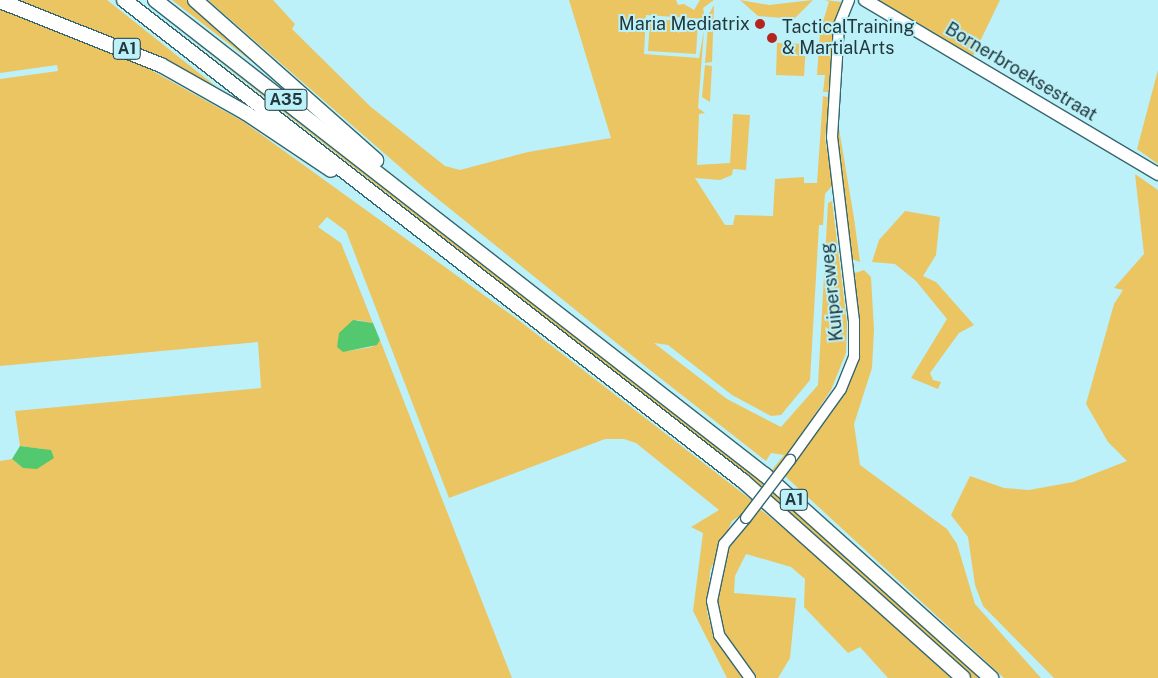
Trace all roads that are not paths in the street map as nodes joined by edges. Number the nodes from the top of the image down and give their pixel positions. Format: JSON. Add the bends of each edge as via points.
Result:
{"nodes":[{"id":1,"x":124,"y":0,"type":"edge"},
{"id":2,"x":155,"y":0,"type":"edge"},
{"id":3,"x":195,"y":0,"type":"edge"},
{"id":4,"x":849,"y":0,"type":"edge"},
{"id":5,"x":865,"y":0,"type":"edge"},
{"id":6,"x":0,"y":1,"type":"edge"},
{"id":7,"x":1158,"y":174,"type":"edge"},
{"id":8,"x":382,"y":199,"type":"junction"},
{"id":9,"x":417,"y":201,"type":"junction"},
{"id":10,"x":750,"y":678,"type":"edge"},
{"id":11,"x":963,"y":678,"type":"edge"},
{"id":12,"x":991,"y":678,"type":"edge"}],
"edges":[{"from":1,"to":8,"type":"highway","number":"A35"},
{"from":2,"to":9,"type":"highway","number":"A35"},
{"from":3,"to":9,"type":"highway","number":"A1","via":[[346,131]]},
{"from":4,"to":10,"type":"street","name":"Kuipersweg","bridge":true,"via":[[839,25],[832,136],[854,321],[854,357],[841,389],[724,544],[712,601],[719,635]]},
{"from":5,"to":7,"type":"main road","name":"Bornerbroeksestraat"},
{"from":6,"to":8,"type":"highway","number":"A1","via":[[69,24],[169,69],[276,132],[357,188]]},
{"from":8,"to":11,"type":"highway","number":"A1","via":[[775,507]]},
{"from":9,"to":12,"type":"highway","number":"A1","via":[[773,481]]}]}
